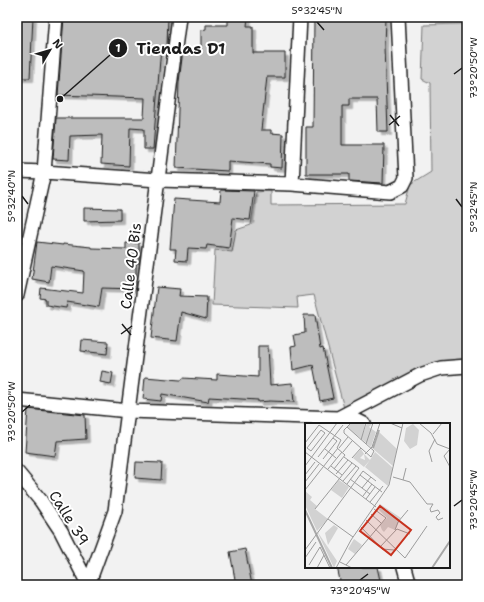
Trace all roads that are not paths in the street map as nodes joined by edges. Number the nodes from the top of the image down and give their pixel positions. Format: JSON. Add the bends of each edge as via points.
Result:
{"nodes":[{"id":1,"x":56,"y":17,"type":"edge"},
{"id":2,"x":178,"y":17,"type":"edge"},
{"id":3,"x":300,"y":17,"type":"edge"},
{"id":4,"x":398,"y":17,"type":"edge"},
{"id":5,"x":17,"y":171,"type":"edge"},
{"id":6,"x":44,"y":172,"type":"junction"},
{"id":7,"x":158,"y":180,"type":"junction"},
{"id":8,"x":292,"y":184,"type":"junction"},
{"id":9,"x":17,"y":296,"type":"edge"},
{"id":10,"x":467,"y":366,"type":"edge"},
{"id":11,"x":17,"y":400,"type":"edge"},
{"id":12,"x":129,"y":411,"type":"junction"},
{"id":13,"x":338,"y":418,"type":"junction"},
{"id":14,"x":362,"y":423,"type":"edge"},
{"id":15,"x":17,"y":472,"type":"edge"},
{"id":16,"x":404,"y":568,"type":"edge"},
{"id":17,"x":88,"y":584,"type":"edge"},
{"id":18,"x":409,"y":585,"type":"edge"}],
"edges":[{"from":1,"to":6,"type":"street"},
{"from":2,"to":7,"type":"street","name":"Calle 40 Bis"},
{"from":3,"to":8,"type":"street"},
{"from":4,"to":8,"type":"street","via":[[406,178],[402,186],[390,192]]},
{"from":5,"to":6,"type":"street"},
{"from":6,"to":7,"type":"street"},
{"from":6,"to":9,"type":"street"},
{"from":7,"to":8,"type":"street"},
{"from":7,"to":12,"type":"street","name":"Calle 40 Bis"},
{"from":10,"to":13,"type":"street","via":[[441,368],[420,375]]},
{"from":11,"to":12,"type":"street"},
{"from":12,"to":13,"type":"street"},
{"from":12,"to":17,"type":"street","name":"Calle 40 Bis","via":[[116,511]]},
{"from":13,"to":14,"type":"street"},
{"from":15,"to":17,"type":"street","name":"Calle 39","via":[[61,531]]},
{"from":16,"to":18,"type":"street"}]}
